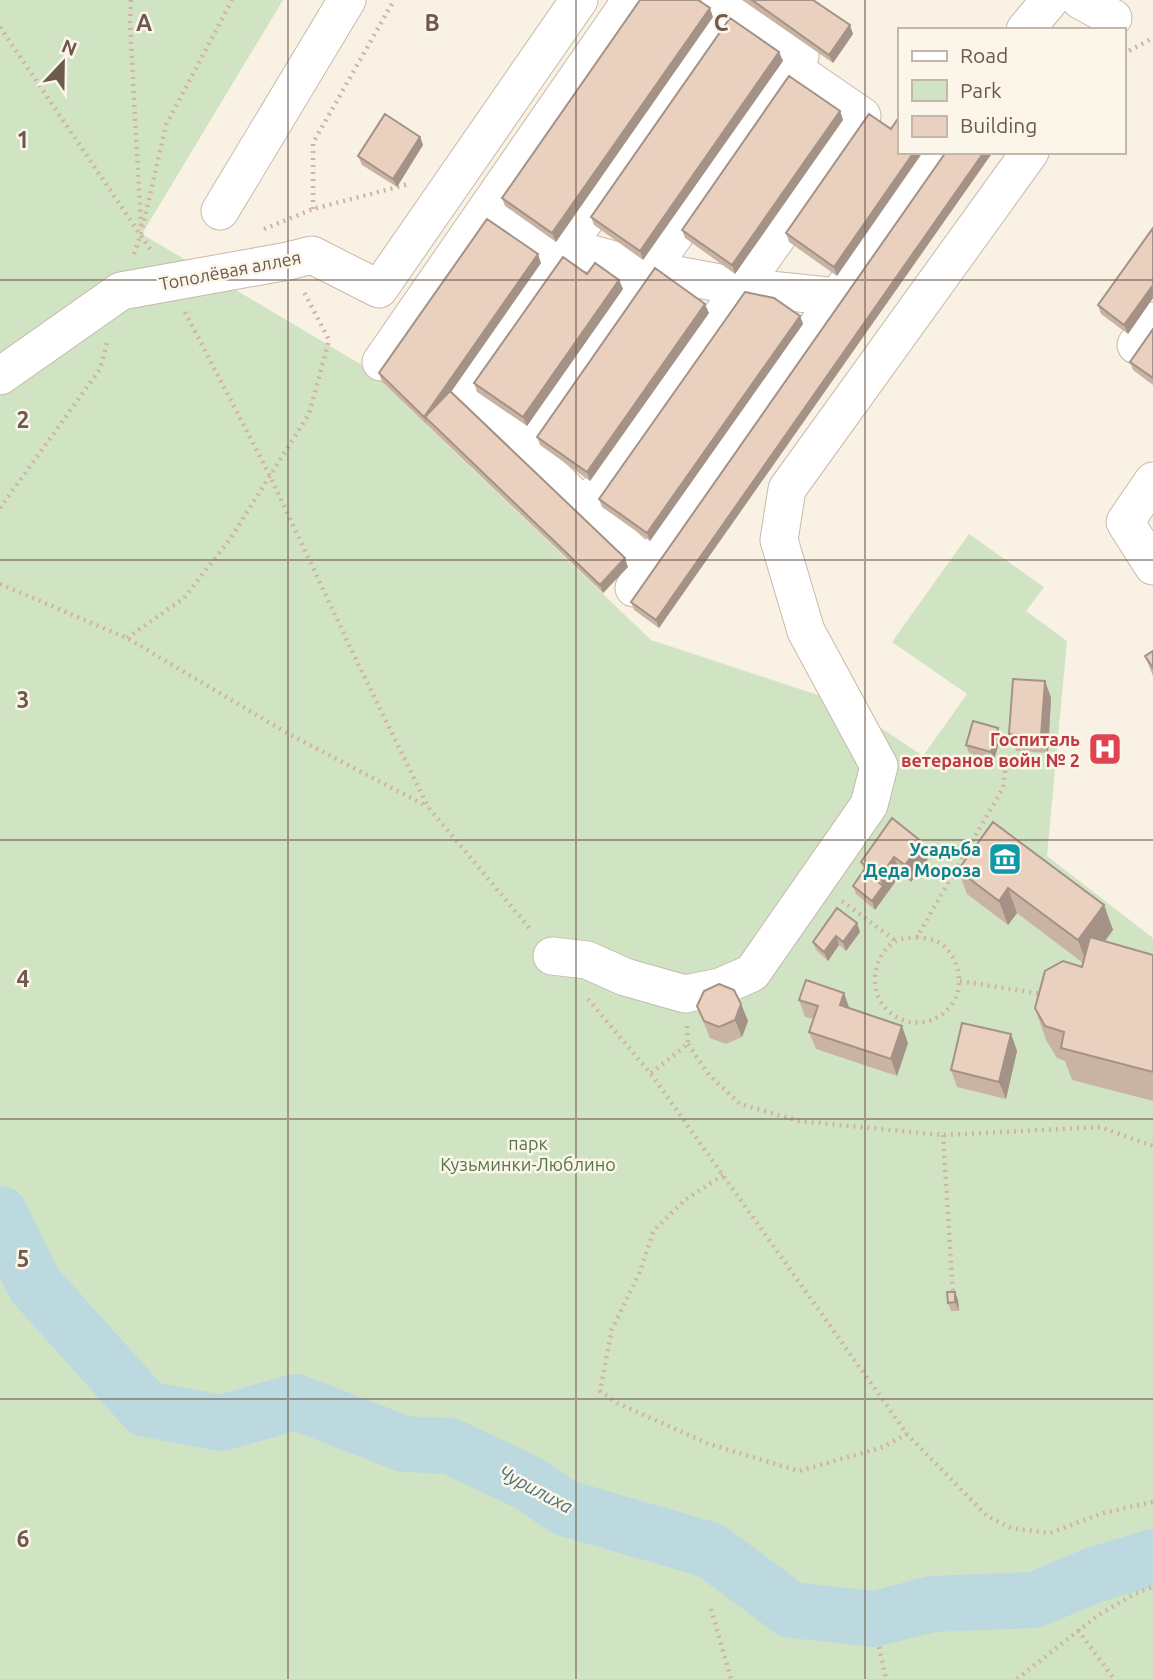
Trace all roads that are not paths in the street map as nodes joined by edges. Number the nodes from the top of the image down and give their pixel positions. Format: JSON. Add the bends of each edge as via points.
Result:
{"nodes":[{"id":1,"x":347,"y":0,"type":"edge"},
{"id":2,"x":579,"y":0,"type":"edge"},
{"id":3,"x":631,"y":0,"type":"edge"},
{"id":4,"x":1050,"y":0,"type":"edge"},
{"id":5,"x":1080,"y":0,"type":"edge"},
{"id":6,"x":726,"y":4,"type":"edge"},
{"id":7,"x":1114,"y":16,"type":"edge"},
{"id":8,"x":1027,"y":28,"type":"edge"},
{"id":9,"x":792,"y":68,"type":"junction"},
{"id":10,"x":938,"y":154,"type":"edge"},
{"id":11,"x":1029,"y":154,"type":"edge"},
{"id":12,"x":487,"y":209,"type":"junction"},
{"id":13,"x":220,"y":211,"type":"dead end"},
{"id":14,"x":558,"y":258,"type":"junction"},
{"id":15,"x":650,"y":270,"type":"junction"},
{"id":16,"x":741,"y":287,"type":"junction"},
{"id":17,"x":838,"y":297,"type":"junction"},
{"id":18,"x":381,"y":362,"type":"dead end"},
{"id":19,"x":0,"y":376,"type":"edge"},
{"id":20,"x":524,"y":450,"type":"junction"},
{"id":21,"x":1153,"y":481,"type":"edge"},
{"id":22,"x":586,"y":509,"type":"junction"},
{"id":23,"x":1153,"y":566,"type":"edge"},
{"id":24,"x":552,"y":956,"type":"dead end"}],
"edges":[{"from":1,"to":13,"type":"street"},
{"from":2,"to":19,"type":"street","name":"Тополёвая аллея","via":[[379,289],[312,254],[121,291]]},
{"from":3,"to":12,"type":"street"},
{"from":4,"to":8,"type":"street"},
{"from":5,"to":7,"type":"street"},
{"from":6,"to":9,"type":"street","via":[[800,56]]},
{"from":6,"to":14,"type":"street"},
{"from":9,"to":15,"type":"street"},
{"from":9,"to":16,"type":"street","via":[[862,116]]},
{"from":10,"to":17,"type":"street"},
{"from":11,"to":24,"type":"street","via":[[787,489],[779,540],[806,631],[879,766],[869,805],[752,973],[720,987],[685,994],[625,977],[587,960]]},
{"from":12,"to":14,"type":"street"},
{"from":12,"to":18,"type":"street"},
{"from":14,"to":15,"type":"street","via":[[585,252]]},
{"from":14,"to":20,"type":"street","via":[[464,392]]},
{"from":15,"to":16,"type":"street"},
{"from":15,"to":20,"type":"street"},
{"from":16,"to":17,"type":"street"},
{"from":16,"to":22,"type":"street"},
{"from":17,"to":22,"type":"street","via":[[641,578]]},
{"from":20,"to":22,"type":"street"},
{"from":21,"to":23,"type":"street","via":[[1125,522]]}]}
